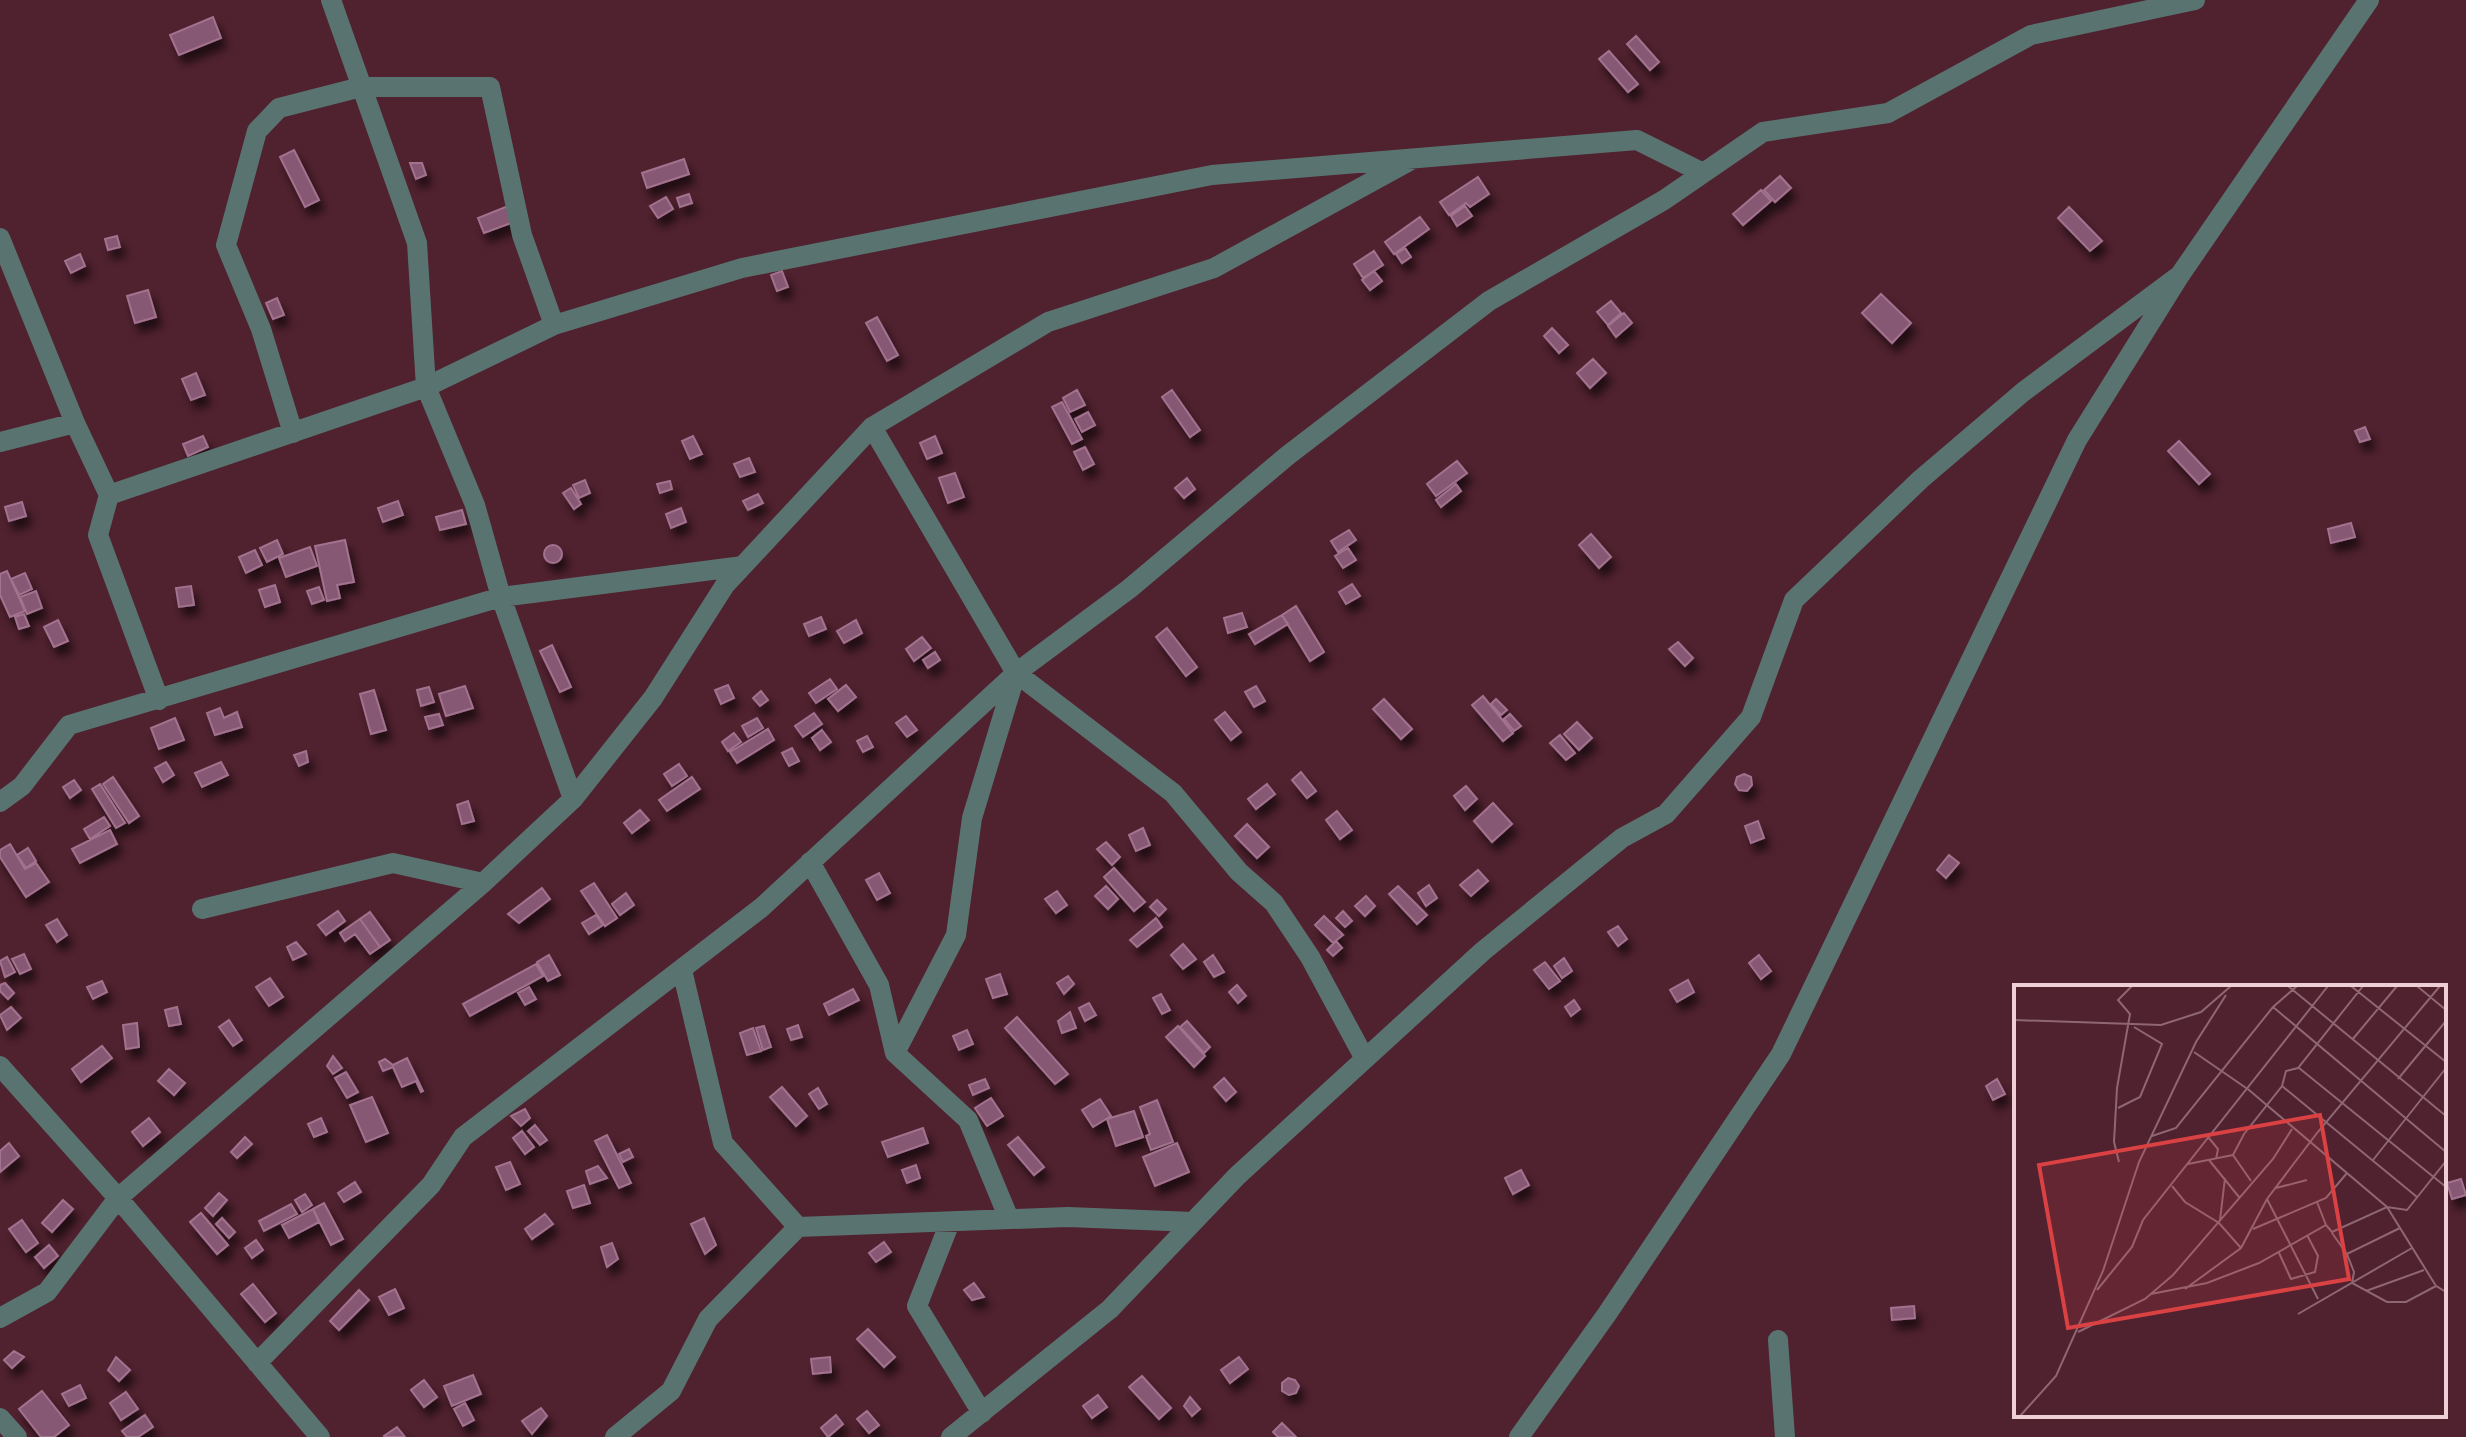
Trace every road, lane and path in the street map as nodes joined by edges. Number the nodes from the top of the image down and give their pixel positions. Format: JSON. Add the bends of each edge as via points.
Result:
{"nodes":[{"id":1,"x":331,"y":0,"type":"edge"},
{"id":2,"x":2195,"y":0,"type":"edge"},
{"id":3,"x":2369,"y":0,"type":"edge"},
{"id":4,"x":361,"y":87,"type":"junction"},
{"id":5,"x":1413,"y":159,"type":"junction"},
{"id":6,"x":1703,"y":173,"type":"junction"},
{"id":7,"x":0,"y":238,"type":"edge"},
{"id":8,"x":2180,"y":275,"type":"junction"},
{"id":9,"x":554,"y":325,"type":"junction"},
{"id":10,"x":426,"y":387,"type":"junction"},
{"id":11,"x":75,"y":423,"type":"junction"},
{"id":12,"x":872,"y":427,"type":"junction"},
{"id":13,"x":293,"y":433,"type":"junction"},
{"id":14,"x":0,"y":442,"type":"edge"},
{"id":15,"x":109,"y":495,"type":"junction"},
{"id":16,"x":743,"y":566,"type":"junction"},
{"id":17,"x":501,"y":597,"type":"junction"},
{"id":18,"x":1016,"y":673,"type":"junction"},
{"id":19,"x":159,"y":700,"type":"junction"},
{"id":20,"x":573,"y":799,"type":"junction"},
{"id":21,"x":0,"y":802,"type":"edge"},
{"id":22,"x":810,"y":862,"type":"junction"},
{"id":23,"x":483,"y":883,"type":"junction"},
{"id":24,"x":202,"y":909,"type":"dead end"},
{"id":25,"x":682,"y":970,"type":"junction"},
{"id":26,"x":895,"y":1053,"type":"junction"},
{"id":27,"x":1365,"y":1059,"type":"junction"},
{"id":28,"x":0,"y":1066,"type":"edge"},
{"id":29,"x":118,"y":1198,"type":"junction"},
{"id":30,"x":1009,"y":1219,"type":"junction"},
{"id":31,"x":950,"y":1222,"type":"junction"},
{"id":32,"x":1193,"y":1222,"type":"junction"},
{"id":33,"x":798,"y":1227,"type":"junction"},
{"id":34,"x":0,"y":1318,"type":"edge"},
{"id":35,"x":1778,"y":1340,"type":"dead end"},
{"id":36,"x":257,"y":1363,"type":"junction"},
{"id":37,"x":982,"y":1413,"type":"junction"},
{"id":38,"x":0,"y":1418,"type":"edge"},
{"id":39,"x":17,"y":1437,"type":"edge"},
{"id":40,"x":320,"y":1437,"type":"edge"},
{"id":41,"x":615,"y":1437,"type":"edge"},
{"id":42,"x":951,"y":1437,"type":"edge"},
{"id":43,"x":1519,"y":1437,"type":"edge"},
{"id":44,"x":1785,"y":1437,"type":"edge"}],
"edges":[{"from":1,"to":4,"type":"street"},
{"from":2,"to":6,"type":"street","via":[[2031,35],[1888,113],[1763,132]]},
{"from":3,"to":8,"type":"street"},
{"from":4,"to":9,"type":"street","via":[[490,87],[522,235]]},
{"from":4,"to":10,"type":"street","via":[[417,243]]},
{"from":4,"to":13,"type":"street","via":[[279,108],[257,131],[226,245],[261,329]]},
{"from":5,"to":6,"type":"street","via":[[1637,140]]},
{"from":5,"to":9,"type":"street","via":[[1212,175],[742,268]]},
{"from":5,"to":12,"type":"street","via":[[1214,268],[1048,322]]},
{"from":6,"to":18,"type":"street","via":[[1489,301]]},
{"from":7,"to":11,"type":"street"},
{"from":8,"to":27,"type":"street","via":[[2023,392],[1921,479],[1794,600],[1751,717],[1666,814],[1610,848],[1483,951]]},
{"from":8,"to":43,"type":"street","via":[[2077,440],[1781,1054]]},
{"from":9,"to":10,"type":"street"},
{"from":10,"to":13,"type":"street"},
{"from":10,"to":17,"type":"street","via":[[475,505]]},
{"from":11,"to":14,"type":"street"},
{"from":11,"to":15,"type":"street"},
{"from":12,"to":16,"type":"street"},
{"from":12,"to":18,"type":"street"},
{"from":13,"to":15,"type":"street"},
{"from":15,"to":19,"type":"street","via":[[98,535]]},
{"from":16,"to":17,"type":"street"},
{"from":16,"to":20,"type":"street","via":[[725,585],[653,698]]},
{"from":17,"to":19,"type":"street"},
{"from":17,"to":20,"type":"street"},
{"from":18,"to":22,"type":"street"},
{"from":18,"to":26,"type":"street","via":[[972,818],[956,935]]},
{"from":18,"to":27,"type":"street","via":[[1173,793],[1239,872],[1274,903]]},
{"from":19,"to":21,"type":"street","via":[[69,725],[22,786]]},
{"from":20,"to":23,"type":"street"},
{"from":22,"to":25,"type":"street"},
{"from":22,"to":26,"type":"street","via":[[879,985]]},
{"from":23,"to":24,"type":"street","via":[[393,863]]},
{"from":23,"to":29,"type":"street"},
{"from":25,"to":33,"type":"street","via":[[723,1143]]},
{"from":25,"to":36,"type":"street","via":[[463,1137],[431,1185]]},
{"from":26,"to":30,"type":"street","via":[[968,1120]]},
{"from":27,"to":32,"type":"street"},
{"from":28,"to":29,"type":"street"},
{"from":29,"to":34,"type":"street","via":[[47,1292]]},
{"from":29,"to":36,"type":"street"},
{"from":30,"to":31,"type":"street"},
{"from":30,"to":32,"type":"street"},
{"from":31,"to":33,"type":"street"},
{"from":31,"to":37,"type":"street","via":[[917,1306]]},
{"from":32,"to":37,"type":"street","via":[[1110,1309]]},
{"from":33,"to":41,"type":"street","via":[[708,1319],[671,1391]]},
{"from":35,"to":44,"type":"street"},
{"from":36,"to":40,"type":"street"},
{"from":37,"to":42,"type":"street"},
{"from":38,"to":39,"type":"street"}]}
